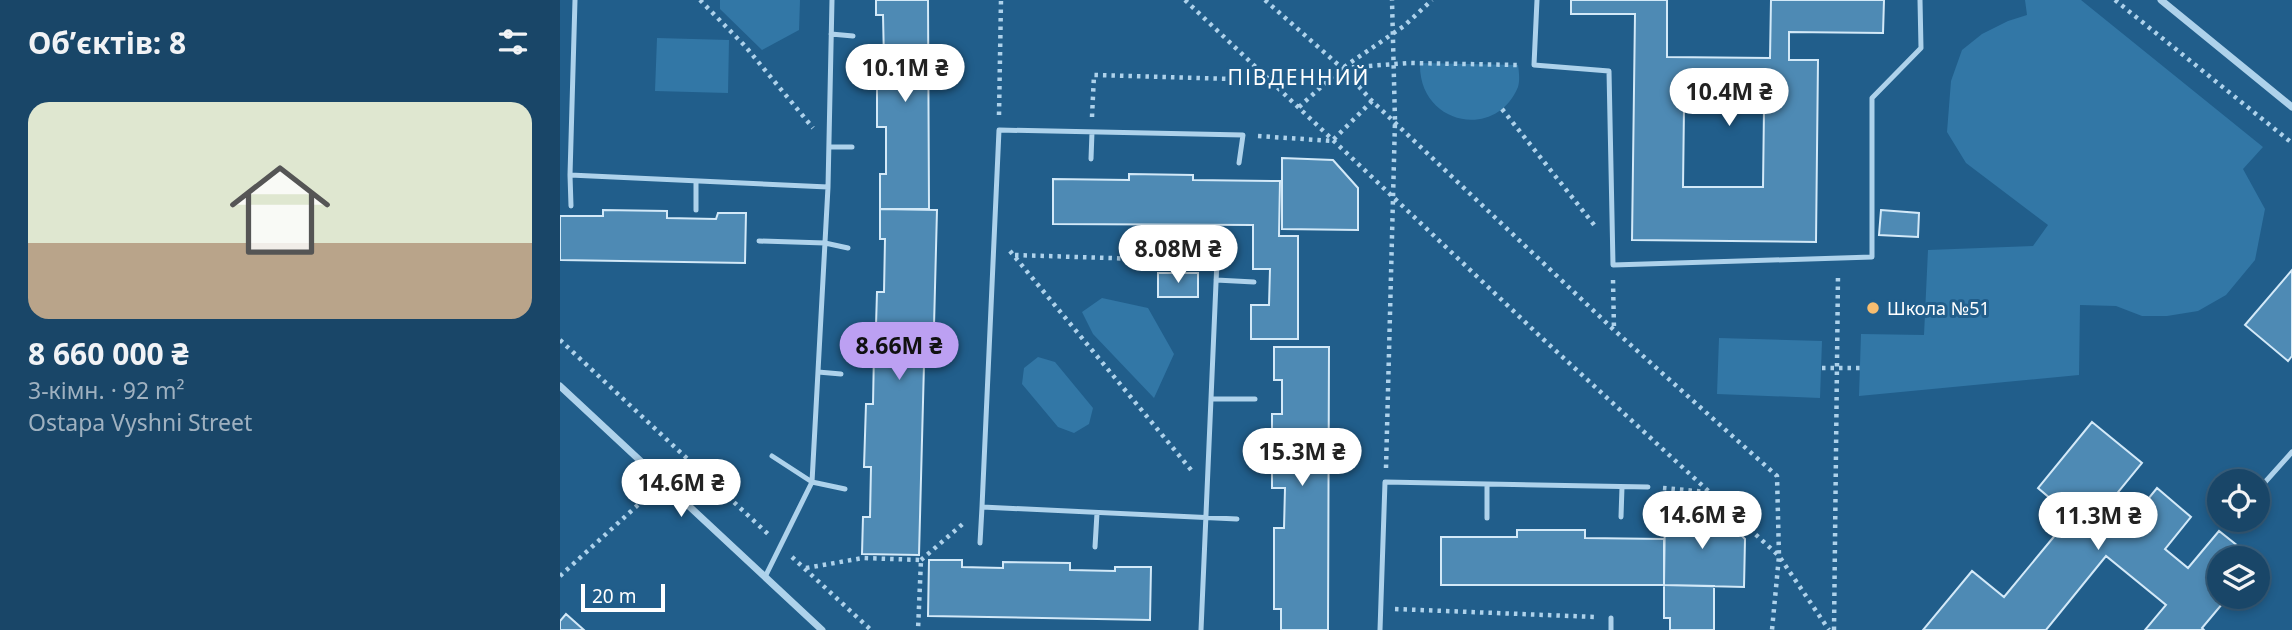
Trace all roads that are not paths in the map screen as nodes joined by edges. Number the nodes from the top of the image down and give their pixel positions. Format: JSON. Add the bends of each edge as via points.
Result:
{"nodes":[{"id":1,"x":575,"y":0,"type":"edge"},
{"id":2,"x":832,"y":0,"type":"edge"},
{"id":3,"x":1537,"y":0,"type":"edge"},
{"id":4,"x":1920,"y":0,"type":"edge"},
{"id":5,"x":2161,"y":0,"type":"edge"},
{"id":6,"x":831,"y":34,"type":"junction"},
{"id":7,"x":853,"y":36,"type":"dead end"},
{"id":8,"x":2292,"y":107,"type":"edge"},
{"id":9,"x":1092,"y":132,"type":"junction"},
{"id":10,"x":829,"y":147,"type":"junction"},
{"id":11,"x":852,"y":147,"type":"dead end"},
{"id":12,"x":1091,"y":159,"type":"dead end"},
{"id":13,"x":1239,"y":163,"type":"dead end"},
{"id":14,"x":570,"y":175,"type":"junction"},
{"id":15,"x":696,"y":181,"type":"junction"},
{"id":16,"x":828,"y":187,"type":"junction"},
{"id":17,"x":571,"y":206,"type":"dead end"},
{"id":18,"x":696,"y":210,"type":"dead end"},
{"id":19,"x":758,"y":241,"type":"dead end"},
{"id":20,"x":825,"y":243,"type":"junction"},
{"id":21,"x":848,"y":248,"type":"dead end"},
{"id":22,"x":1217,"y":260,"type":"road end"},
{"id":23,"x":1216,"y":280,"type":"junction"},
{"id":24,"x":1254,"y":282,"type":"dead end"},
{"id":25,"x":818,"y":372,"type":"junction"},
{"id":26,"x":841,"y":374,"type":"dead end"},
{"id":27,"x":560,"y":386,"type":"edge"},
{"id":28,"x":1211,"y":398,"type":"junction"},
{"id":29,"x":1255,"y":400,"type":"dead end"},
{"id":30,"x":2292,"y":452,"type":"edge"},
{"id":31,"x":772,"y":456,"type":"dead end"},
{"id":32,"x":2270,"y":477,"type":"edge"},
{"id":33,"x":812,"y":482,"type":"junction"},
{"id":34,"x":1487,"y":484,"type":"junction"},
{"id":35,"x":1622,"y":486,"type":"junction"},
{"id":36,"x":1648,"y":487,"type":"road end"},
{"id":37,"x":845,"y":489,"type":"dead end"},
{"id":38,"x":982,"y":507,"type":"junction"},
{"id":39,"x":1097,"y":513,"type":"junction"},
{"id":40,"x":1621,"y":517,"type":"dead end"},
{"id":41,"x":1487,"y":518,"type":"dead end"},
{"id":42,"x":1205,"y":519,"type":"junction"},
{"id":43,"x":1237,"y":519,"type":"dead end"},
{"id":44,"x":980,"y":543,"type":"dead end"},
{"id":45,"x":1095,"y":547,"type":"dead end"},
{"id":46,"x":765,"y":577,"type":"junction"},
{"id":47,"x":1611,"y":618,"type":"road end"},
{"id":48,"x":822,"y":630,"type":"edge"},
{"id":49,"x":1202,"y":630,"type":"edge"},
{"id":50,"x":1380,"y":630,"type":"edge"},
{"id":51,"x":1611,"y":630,"type":"edge"}],
"edges":[{"from":1,"to":14,"type":"lane"},
{"from":2,"to":6,"type":"lane"},
{"from":3,"to":4,"type":"lane","via":[[1534,65],[1609,71],[1613,265],[1872,257],[1872,98],[1921,48]]},
{"from":5,"to":8,"type":"street"},
{"from":6,"to":7,"type":"lane"},
{"from":6,"to":10,"type":"lane"},
{"from":9,"to":12,"type":"lane"},
{"from":9,"to":13,"type":"lane","via":[[1243,135]]},
{"from":9,"to":38,"type":"lane","via":[[999,130]]},
{"from":10,"to":11,"type":"lane"},
{"from":10,"to":16,"type":"lane"},
{"from":14,"to":15,"type":"lane"},
{"from":14,"to":17,"type":"lane"},
{"from":15,"to":16,"type":"lane"},
{"from":15,"to":18,"type":"lane"},
{"from":16,"to":20,"type":"lane"},
{"from":19,"to":20,"type":"lane"},
{"from":20,"to":21,"type":"lane"},
{"from":20,"to":25,"type":"lane"},
{"from":22,"to":23,"type":"lane"},
{"from":23,"to":24,"type":"lane"},
{"from":23,"to":28,"type":"lane"},
{"from":25,"to":26,"type":"lane"},
{"from":25,"to":33,"type":"lane"},
{"from":27,"to":46,"type":"street"},
{"from":28,"to":29,"type":"lane"},
{"from":28,"to":42,"type":"lane"},
{"from":30,"to":32,"type":"lane"},
{"from":31,"to":33,"type":"lane"},
{"from":33,"to":37,"type":"lane"},
{"from":33,"to":46,"type":"lane"},
{"from":34,"to":35,"type":"lane"},
{"from":34,"to":41,"type":"lane"},
{"from":34,"to":50,"type":"lane","via":[[1385,482]]},
{"from":35,"to":36,"type":"lane"},
{"from":35,"to":40,"type":"lane"},
{"from":38,"to":39,"type":"lane"},
{"from":38,"to":44,"type":"lane"},
{"from":39,"to":42,"type":"lane"},
{"from":39,"to":45,"type":"lane"},
{"from":42,"to":43,"type":"lane"},
{"from":42,"to":49,"type":"lane"},
{"from":46,"to":48,"type":"street"},
{"from":47,"to":51,"type":"lane"}]}
